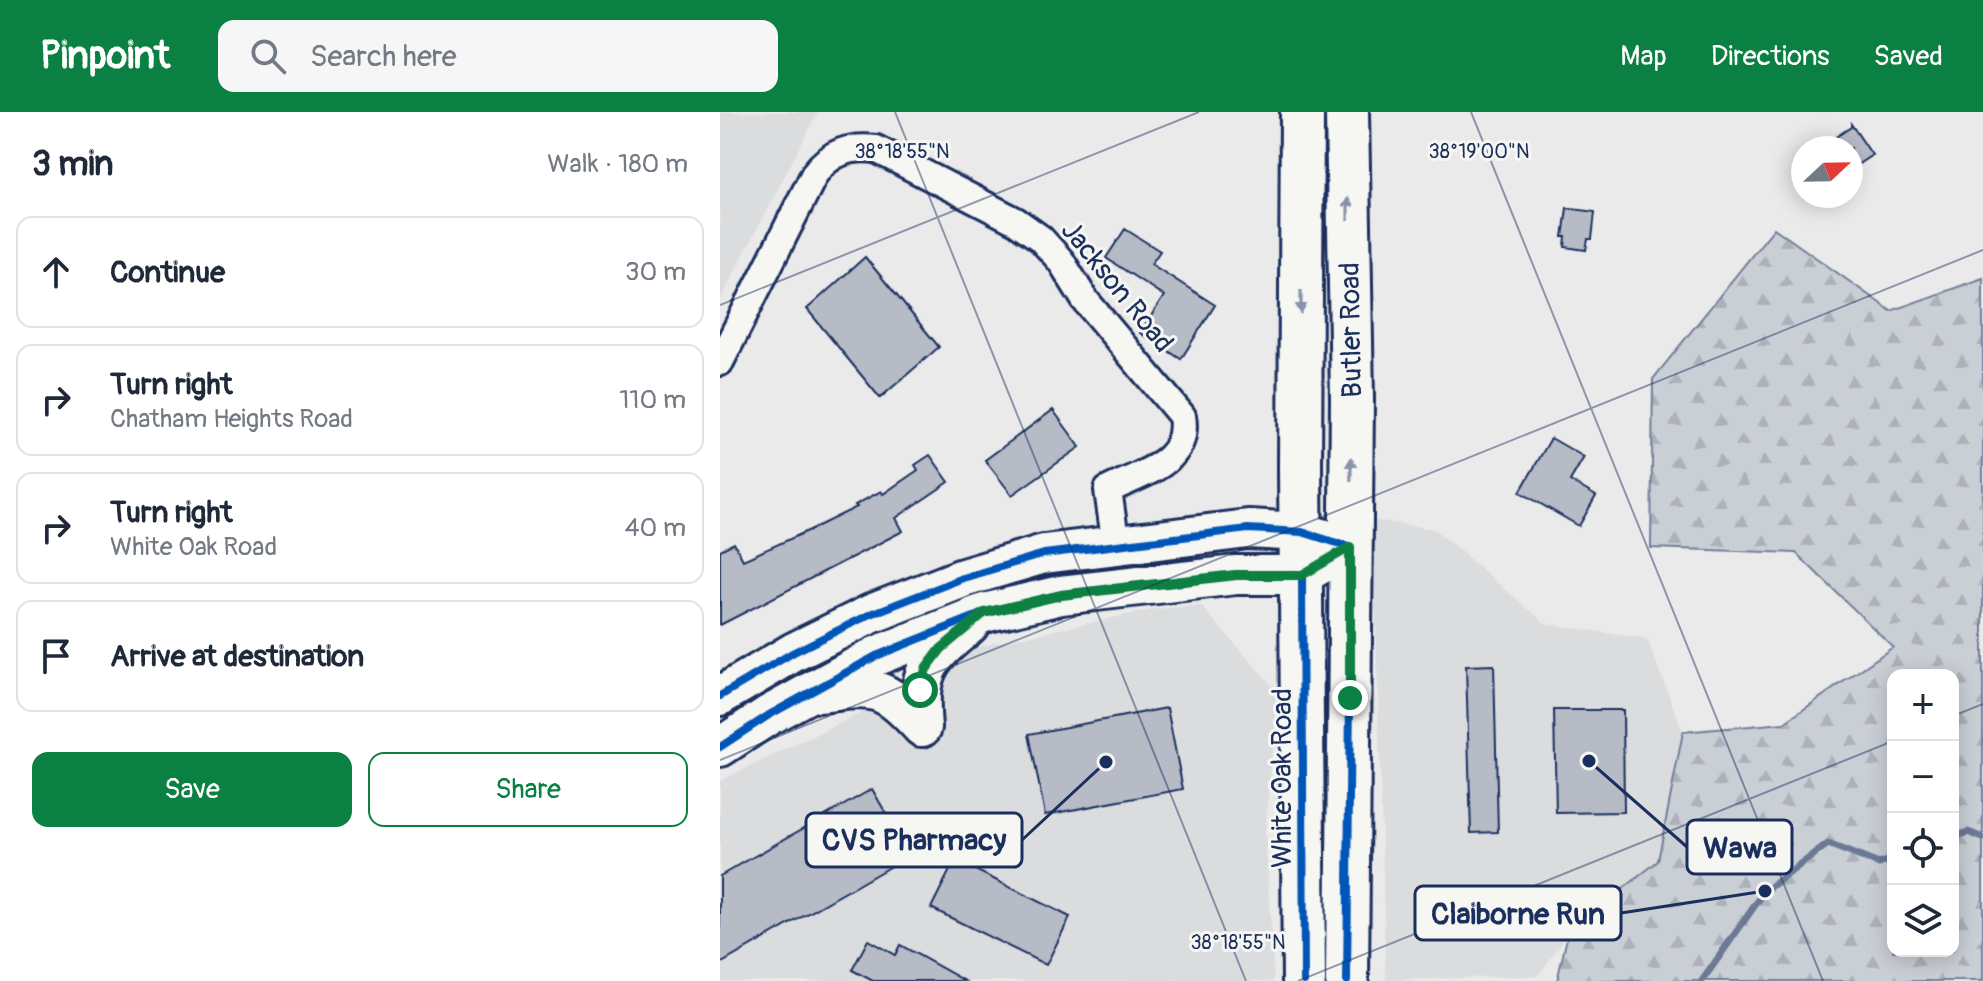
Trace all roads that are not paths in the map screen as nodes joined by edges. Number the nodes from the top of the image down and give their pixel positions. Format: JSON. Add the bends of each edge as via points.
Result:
{"nodes":[{"id":1,"x":1302,"y":112,"type":"edge"},
{"id":2,"x":1347,"y":112,"type":"edge"},
{"id":3,"x":720,"y":362,"type":"edge"},
{"id":4,"x":1302,"y":532,"type":"junction"},
{"id":5,"x":1116,"y":546,"type":"junction"},
{"id":6,"x":1350,"y":547,"type":"junction"},
{"id":7,"x":1302,"y":575,"type":"junction"},
{"id":8,"x":984,"y":613,"type":"junction"},
{"id":9,"x":805,"y":695,"type":"junction"},
{"id":10,"x":720,"y":696,"type":"edge"},
{"id":11,"x":720,"y":747,"type":"edge"},
{"id":12,"x":1304,"y":981,"type":"edge"},
{"id":13,"x":1347,"y":981,"type":"edge"}],
"edges":[{"from":1,"to":4,"type":"main road","name":"Butler Road","one_way":true},
{"from":6,"to":2,"type":"main road","name":"Butler Road","one_way":true},
{"from":3,"to":5,"type":"street","name":"Jackson Road","via":[[823,162],[859,147],[876,149],[1040,238],[1182,416],[1185,432],[1171,458],[1108,490]]},
{"from":4,"to":5,"type":"main road","via":[[1248,529]]},
{"from":4,"to":6,"type":"main road"},
{"from":4,"to":7,"type":"main road","name":"Butler Road"},
{"from":5,"to":10,"type":"main road","via":[[1044,554],[963,578],[871,614]]},
{"from":6,"to":7,"type":"main road"},
{"from":6,"to":13,"type":"main road"},
{"from":7,"to":8,"type":"main road","via":[[1236,575],[1061,595]]},
{"from":7,"to":12,"type":"main road","name":"White Oak Road"},
{"from":8,"to":9,"type":"main road","via":[[895,647]]},
{"from":8,"to":9,"type":"main road","via":[[926,669],[919,698],[922,727],[882,692]]},
{"from":9,"to":11,"type":"main road"}]}
